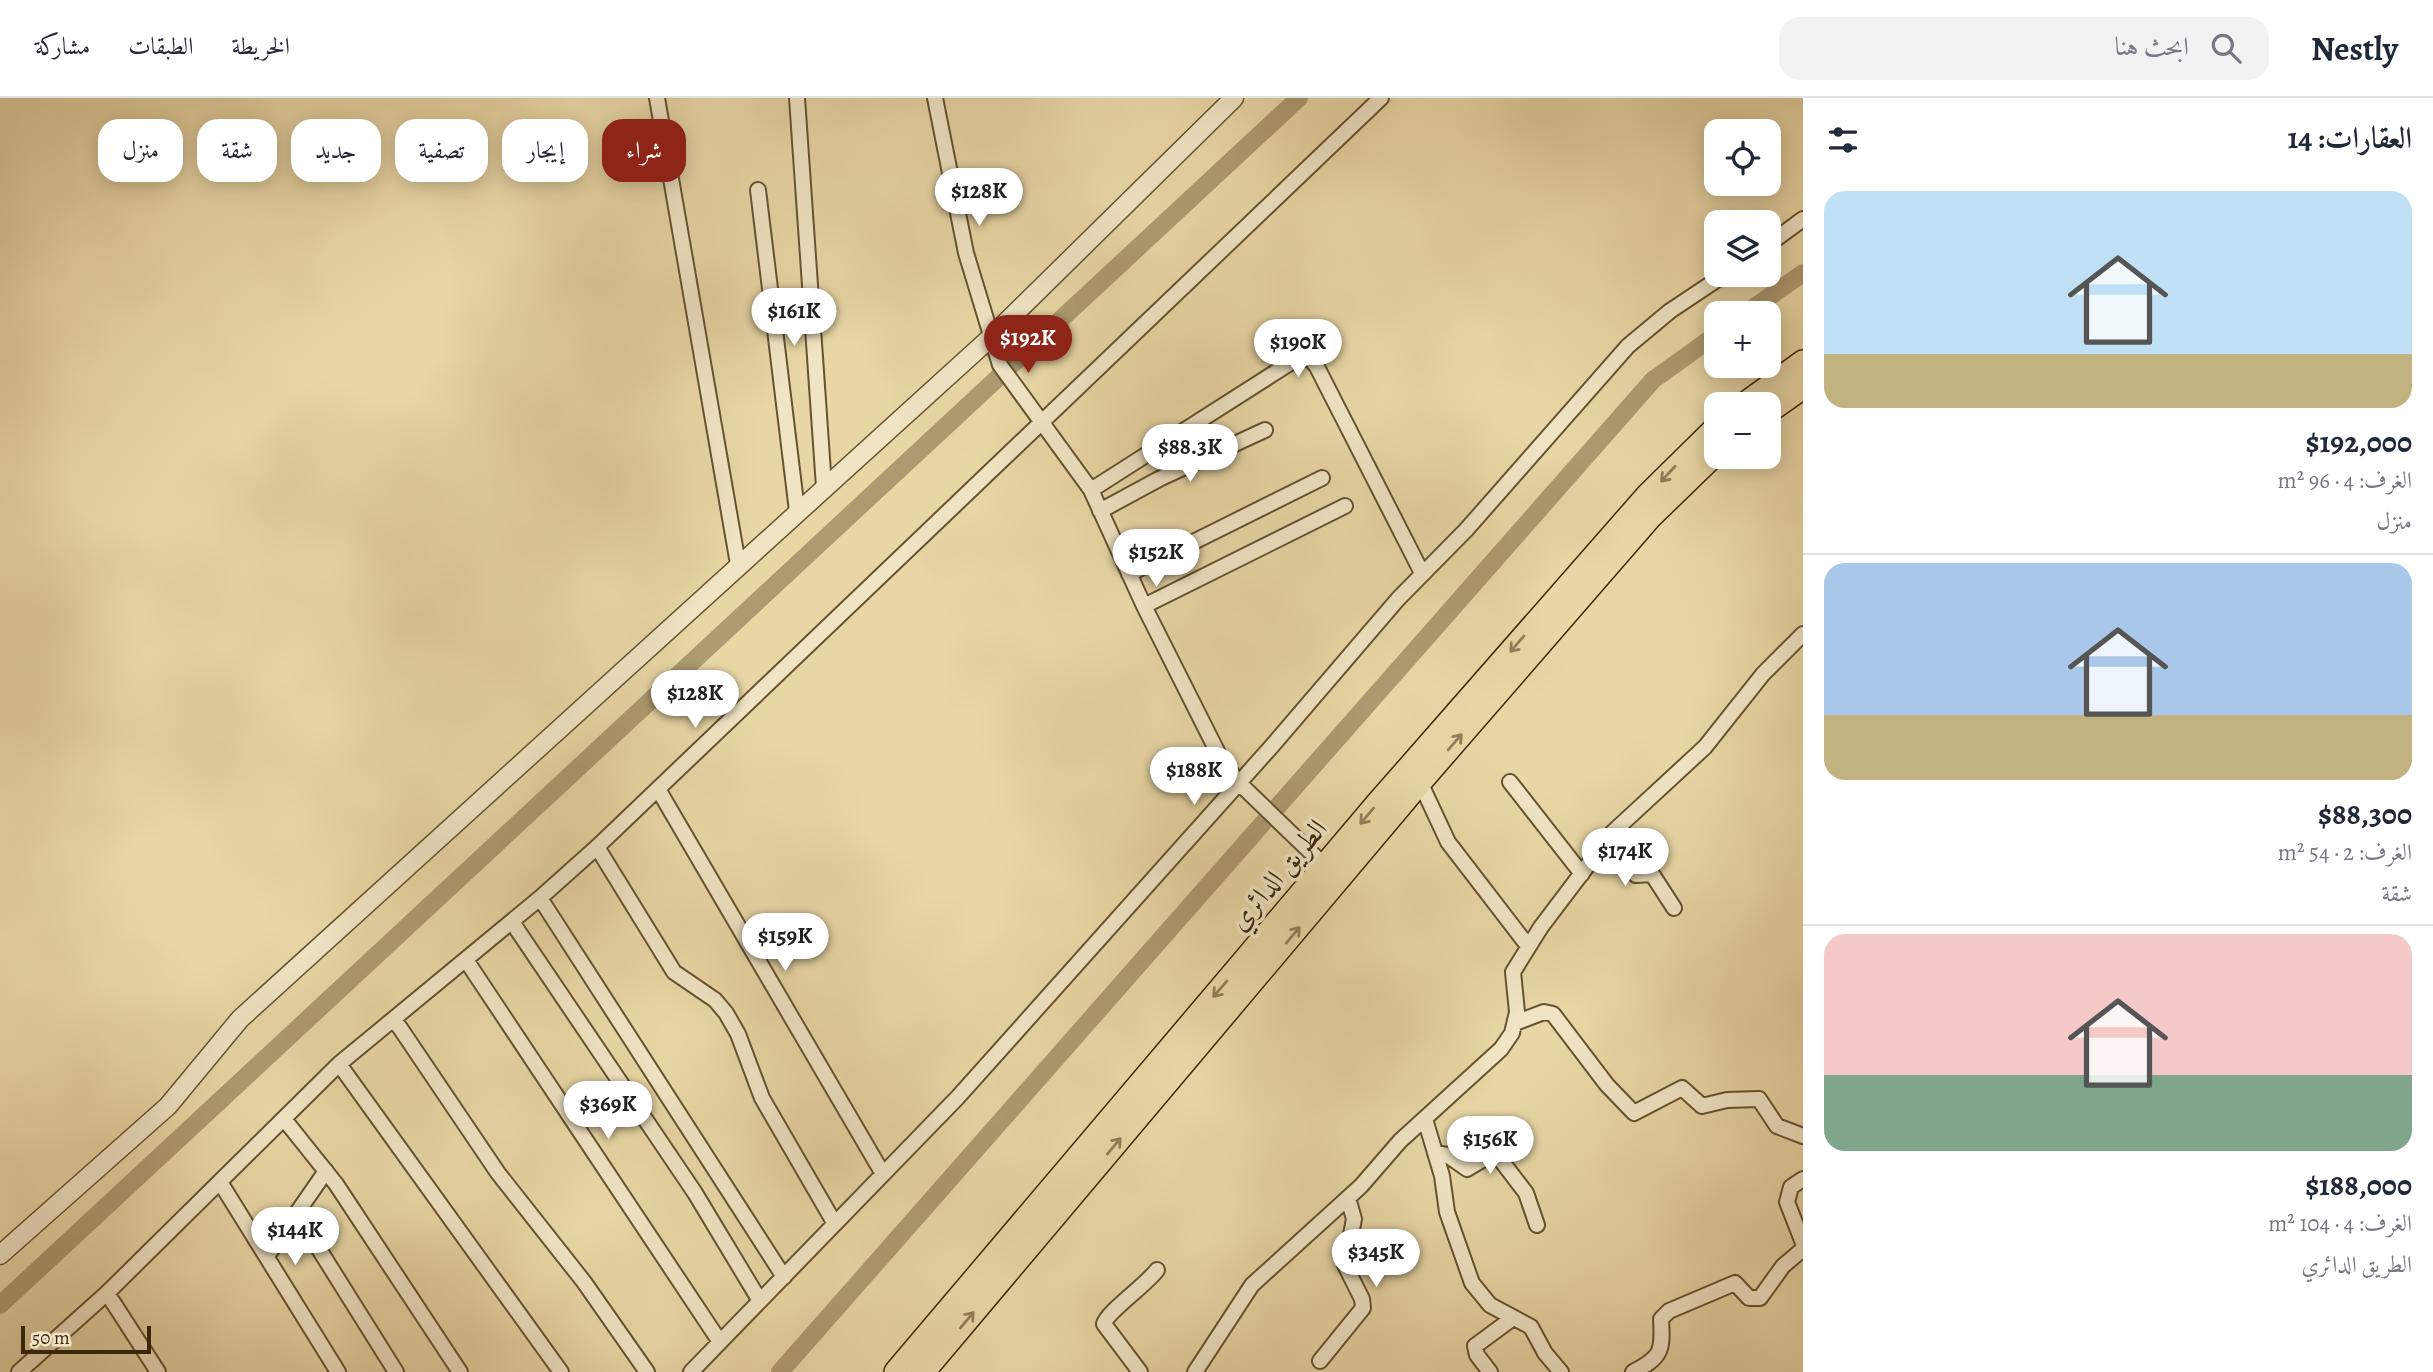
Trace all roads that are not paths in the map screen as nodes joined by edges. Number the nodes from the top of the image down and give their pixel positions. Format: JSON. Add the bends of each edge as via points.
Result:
{"nodes":[{"id":1,"x":657,"y":98,"type":"edge"},
{"id":2,"x":797,"y":98,"type":"edge"},
{"id":3,"x":935,"y":98,"type":"edge"},
{"id":4,"x":1234,"y":98,"type":"edge"},
{"id":5,"x":1381,"y":98,"type":"edge"},
{"id":6,"x":758,"y":190,"type":"dead end"},
{"id":7,"x":1803,"y":219,"type":"edge"},
{"id":8,"x":1781,"y":235,"type":"edge"},
{"id":9,"x":1706,"y":287,"type":"edge"},
{"id":10,"x":989,"y":338,"type":"junction"},
{"id":11,"x":1803,"y":362,"type":"edge"},
{"id":12,"x":1803,"y":387,"type":"edge"},
{"id":13,"x":1762,"y":392,"type":"edge"},
{"id":14,"x":1781,"y":403,"type":"edge"},
{"id":15,"x":1042,"y":424,"type":"junction"},
{"id":16,"x":1265,"y":430,"type":"dead end"},
{"id":17,"x":1704,"y":440,"type":"edge"},
{"id":18,"x":1704,"y":465,"type":"edge"},
{"id":19,"x":1322,"y":478,"type":"dead end"},
{"id":20,"x":824,"y":487,"type":"junction"},
{"id":21,"x":1091,"y":489,"type":"junction"},
{"id":22,"x":1345,"y":506,"type":"dead end"},
{"id":23,"x":797,"y":511,"type":"junction"},
{"id":24,"x":1100,"y":511,"type":"junction"},
{"id":25,"x":738,"y":564,"type":"junction"},
{"id":26,"x":1422,"y":573,"type":"junction"},
{"id":27,"x":1129,"y":574,"type":"junction"},
{"id":28,"x":1144,"y":606,"type":"junction"},
{"id":29,"x":1803,"y":634,"type":"edge"},
{"id":30,"x":1420,"y":782,"type":"junction"},
{"id":31,"x":1510,"y":782,"type":"dead end"},
{"id":32,"x":1240,"y":783,"type":"junction"},
{"id":33,"x":657,"y":789,"type":"junction"},
{"id":34,"x":1607,"y":839,"type":"junction"},
{"id":35,"x":597,"y":847,"type":"junction"},
{"id":36,"x":1325,"y":866,"type":"junction"},
{"id":37,"x":1582,"y":874,"type":"junction"},
{"id":38,"x":540,"y":898,"type":"junction"},
{"id":39,"x":1674,"y":908,"type":"dead end"},
{"id":40,"x":512,"y":922,"type":"junction"},
{"id":41,"x":1528,"y":946,"type":"junction"},
{"id":42,"x":466,"y":960,"type":"junction"},
{"id":43,"x":394,"y":1019,"type":"junction"},
{"id":44,"x":1516,"y":1023,"type":"junction"},
{"id":45,"x":339,"y":1064,"type":"junction"},
{"id":46,"x":284,"y":1119,"type":"junction"},
{"id":47,"x":1425,"y":1119,"type":"junction"},
{"id":48,"x":1803,"y":1136,"type":"edge"},
{"id":49,"x":1435,"y":1153,"type":"junction"},
{"id":50,"x":326,"y":1171,"type":"junction"},
{"id":51,"x":883,"y":1174,"type":"junction"},
{"id":52,"x":1803,"y":1179,"type":"edge"},
{"id":53,"x":220,"y":1182,"type":"junction"},
{"id":54,"x":1348,"y":1198,"type":"junction"},
{"id":55,"x":298,"y":1214,"type":"junction"},
{"id":56,"x":835,"y":1224,"type":"junction"},
{"id":57,"x":1536,"y":1225,"type":"dead end"},
{"id":58,"x":1803,"y":1242,"type":"edge"},
{"id":59,"x":1803,"y":1249,"type":"edge"},
{"id":60,"x":0,"y":1255,"type":"edge"},
{"id":61,"x":267,"y":1256,"type":"junction"},
{"id":62,"x":1157,"y":1270,"type":"dead end"},
{"id":63,"x":784,"y":1277,"type":"junction"},
{"id":64,"x":107,"y":1293,"type":"junction"},
{"id":65,"x":760,"y":1301,"type":"junction"},
{"id":66,"x":1513,"y":1318,"type":"junction"},
{"id":67,"x":720,"y":1342,"type":"junction"},
{"id":68,"x":1320,"y":1362,"type":"dead end"},
{"id":69,"x":19,"y":1372,"type":"edge"},
{"id":70,"x":158,"y":1372,"type":"edge"},
{"id":71,"x":338,"y":1372,"type":"edge"},
{"id":72,"x":396,"y":1372,"type":"edge"},
{"id":73,"x":460,"y":1372,"type":"edge"},
{"id":74,"x":561,"y":1372,"type":"edge"},
{"id":75,"x":646,"y":1372,"type":"edge"},
{"id":76,"x":691,"y":1372,"type":"edge"},
{"id":77,"x":897,"y":1372,"type":"edge"},
{"id":78,"x":923,"y":1372,"type":"edge"},
{"id":79,"x":1140,"y":1372,"type":"edge"},
{"id":80,"x":1195,"y":1372,"type":"edge"},
{"id":81,"x":1490,"y":1372,"type":"edge"},
{"id":82,"x":1561,"y":1372,"type":"edge"},
{"id":83,"x":1633,"y":1372,"type":"edge"}],
"edges":[{"from":1,"to":25,"type":"street"},
{"from":2,"to":20,"type":"street"},
{"from":3,"to":10,"type":"street","via":[[966,253]]},
{"from":4,"to":10,"type":"street"},
{"from":5,"to":15,"type":"street"},
{"from":6,"to":23,"type":"street"},
{"from":7,"to":8,"type":"street"},
{"from":9,"to":26,"type":"street","via":[[1628,346],[1466,530]]},
{"from":10,"to":15,"type":"street","via":[[1000,365]]},
{"from":10,"to":20,"type":"street"},
{"from":11,"to":13,"type":"highway"},
{"from":12,"to":14,"type":"highway"},
{"from":15,"to":21,"type":"street"},
{"from":15,"to":33,"type":"street"},
{"from":16,"to":24,"type":"street"},
{"from":17,"to":36,"type":"highway","name":"الطريق الدائري","one_way":true,"via":[[1647,496]]},
{"from":30,"to":18,"type":"highway","name":"الطريق الدائري","one_way":true,"via":[[1650,517]]},
{"from":19,"to":27,"type":"street"},
{"from":20,"to":23,"type":"street"},
{"from":21,"to":24,"type":"street"},
{"from":21,"to":26,"type":"street","via":[[1290,363],[1309,357]]},
{"from":22,"to":28,"type":"street"},
{"from":23,"to":25,"type":"street"},
{"from":24,"to":27,"type":"street"},
{"from":25,"to":60,"type":"street","via":[[240,1019],[168,1106]]},
{"from":26,"to":32,"type":"street"},
{"from":27,"to":28,"type":"street"},
{"from":28,"to":32,"type":"street","via":[[1222,761]]},
{"from":29,"to":34,"type":"street","via":[[1763,674],[1705,747]]},
{"from":30,"to":41,"type":"street","via":[[1448,842]]},
{"from":78,"to":30,"type":"highway","name":"الطريق الدائري","one_way":true},
{"from":31,"to":37,"type":"street"},
{"from":32,"to":36,"type":"street"},
{"from":32,"to":51,"type":"street"},
{"from":33,"to":35,"type":"street"},
{"from":33,"to":51,"type":"street"},
{"from":34,"to":37,"type":"street"},
{"from":34,"to":39,"type":"street","via":[[1636,875],[1652,874]]},
{"from":35,"to":38,"type":"street"},
{"from":35,"to":56,"type":"street","via":[[674,972],[726,1013],[762,1098]]},
{"from":36,"to":77,"type":"highway","name":"الطريق الدائري","one_way":true},
{"from":37,"to":41,"type":"street"},
{"from":38,"to":40,"type":"street"},
{"from":38,"to":63,"type":"street"},
{"from":40,"to":42,"type":"street"},
{"from":40,"to":65,"type":"street","via":[[688,1182]]},
{"from":41,"to":44,"type":"street","via":[[1513,972]]},
{"from":42,"to":43,"type":"street"},
{"from":42,"to":67,"type":"street"},
{"from":43,"to":45,"type":"street"},
{"from":43,"to":75,"type":"street","via":[[498,1173],[584,1282]]},
{"from":44,"to":47,"type":"street","via":[[1492,1058]]},
{"from":44,"to":48,"type":"street","via":[[1544,1012],[1553,1014],[1634,1112],[1682,1088],[1702,1106],[1754,1098],[1763,1102],[1779,1129]]},
{"from":45,"to":46,"type":"street"},
{"from":45,"to":74,"type":"street"},
{"from":46,"to":50,"type":"street"},
{"from":46,"to":53,"type":"street"},
{"from":47,"to":49,"type":"street"},
{"from":47,"to":54,"type":"street"},
{"from":49,"to":57,"type":"street","via":[[1447,1155],[1467,1169],[1497,1155],[1526,1193]]},
{"from":49,"to":66,"type":"street","via":[[1447,1212],[1472,1283],[1490,1305]]},
{"from":50,"to":55,"type":"street"},
{"from":50,"to":73,"type":"street"},
{"from":51,"to":56,"type":"street"},
{"from":52,"to":58,"type":"street","via":[[1791,1187],[1787,1202]]},
{"from":53,"to":61,"type":"street"},
{"from":53,"to":64,"type":"street"},
{"from":54,"to":68,"type":"street","via":[[1354,1219],[1345,1265],[1363,1308]]},
{"from":54,"to":80,"type":"street","via":[[1252,1285]]},
{"from":55,"to":61,"type":"street"},
{"from":55,"to":72,"type":"street"},
{"from":56,"to":63,"type":"street"},
{"from":59,"to":83,"type":"street","via":[[1783,1266],[1760,1298],[1749,1298],[1735,1283],[1669,1311],[1661,1319],[1663,1341],[1657,1356]]},
{"from":61,"to":71,"type":"street"},
{"from":62,"to":79,"type":"street","via":[[1137,1293],[1109,1313],[1104,1324]]},
{"from":63,"to":65,"type":"street"},
{"from":64,"to":69,"type":"street"},
{"from":64,"to":70,"type":"street"},
{"from":65,"to":67,"type":"street"},
{"from":66,"to":81,"type":"street","via":[[1475,1346]]},
{"from":66,"to":82,"type":"street","via":[[1531,1327]]},
{"from":67,"to":76,"type":"street"}]}
